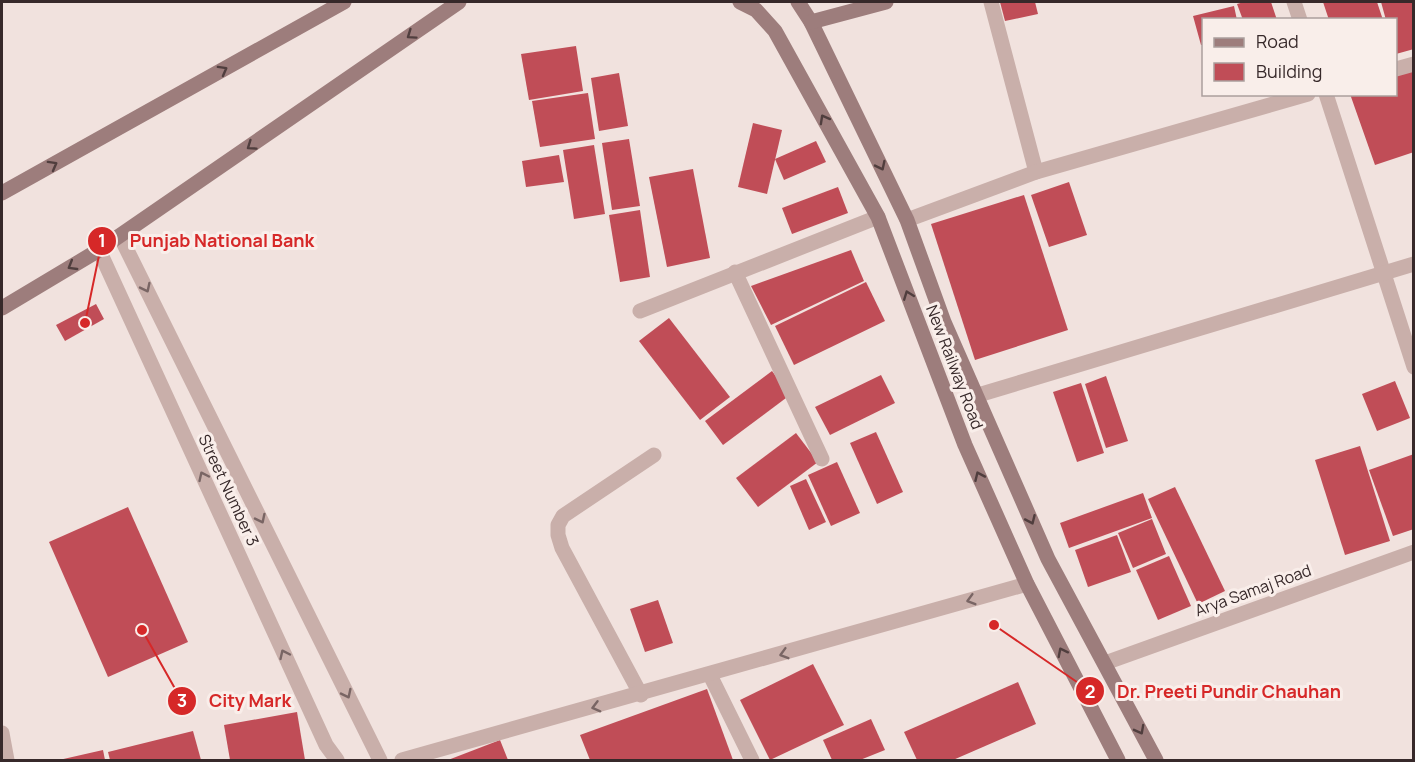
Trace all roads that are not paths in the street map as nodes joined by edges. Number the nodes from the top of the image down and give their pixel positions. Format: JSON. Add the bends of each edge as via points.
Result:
{"nodes":[{"id":1,"x":344,"y":2,"type":"edge"},
{"id":2,"x":459,"y":2,"type":"edge"},
{"id":3,"x":740,"y":2,"type":"edge"},
{"id":4,"x":798,"y":2,"type":"edge"},
{"id":5,"x":886,"y":2,"type":"edge"},
{"id":6,"x":991,"y":2,"type":"edge"},
{"id":7,"x":1294,"y":2,"type":"edge"},
{"id":8,"x":1299,"y":18,"type":"edge"},
{"id":9,"x":811,"y":22,"type":"junction"},
{"id":10,"x":1413,"y":64,"type":"edge"},
{"id":11,"x":1397,"y":68,"type":"edge"},
{"id":12,"x":1301,"y":96,"type":"edge"},
{"id":13,"x":1327,"y":96,"type":"edge"},
{"id":14,"x":1036,"y":172,"type":"junction"},
{"id":15,"x":2,"y":193,"type":"edge"},
{"id":16,"x":878,"y":217,"type":"junction"},
{"id":17,"x":907,"y":220,"type":"junction"},
{"id":18,"x":120,"y":236,"type":"junction"},
{"id":19,"x":99,"y":250,"type":"junction"},
{"id":20,"x":1413,"y":264,"type":"edge"},
{"id":21,"x":735,"y":272,"type":"junction"},
{"id":22,"x":1382,"y":274,"type":"junction"},
{"id":23,"x":2,"y":308,"type":"edge"},
{"id":24,"x":640,"y":311,"type":"dead end"},
{"id":25,"x":1413,"y":367,"type":"edge"},
{"id":26,"x":975,"y":396,"type":"junction"},
{"id":27,"x":654,"y":454,"type":"dead end"},
{"id":28,"x":822,"y":459,"type":"dead end"},
{"id":29,"x":1413,"y":552,"type":"edge"},
{"id":30,"x":1027,"y":584,"type":"junction"},
{"id":31,"x":1105,"y":663,"type":"junction"},
{"id":32,"x":710,"y":675,"type":"junction"},
{"id":33,"x":641,"y":695,"type":"junction"},
{"id":34,"x":2,"y":733,"type":"edge"},
{"id":35,"x":7,"y":760,"type":"edge"},
{"id":36,"x":337,"y":760,"type":"edge"},
{"id":37,"x":380,"y":760,"type":"edge"},
{"id":38,"x":402,"y":760,"type":"edge"},
{"id":39,"x":752,"y":760,"type":"edge"},
{"id":40,"x":1118,"y":760,"type":"edge"},
{"id":41,"x":1156,"y":760,"type":"edge"}],
"edges":[{"from":15,"to":1,"type":"main road","one_way":true},
{"from":2,"to":18,"type":"main road","one_way":true},
{"from":16,"to":3,"type":"main road","name":"New Railway Road","one_way":true,"via":[[775,31],[756,9]]},
{"from":4,"to":9,"type":"main road","name":"New Railway Road"},
{"from":5,"to":9,"type":"main road"},
{"from":6,"to":14,"type":"street"},
{"from":7,"to":8,"type":"street"},
{"from":9,"to":17,"type":"main road","name":"New Railway Road","one_way":true},
{"from":10,"to":11,"type":"street"},
{"from":12,"to":14,"type":"street"},
{"from":13,"to":22,"type":"street"},
{"from":14,"to":17,"type":"street"},
{"from":16,"to":21,"type":"street"},
{"from":30,"to":16,"type":"main road","name":"New Railway Road","one_way":true,"via":[[965,445]]},
{"from":17,"to":26,"type":"main road","name":"New Railway Road"},
{"from":18,"to":19,"type":"main road"},
{"from":18,"to":37,"type":"street","one_way":true},
{"from":19,"to":23,"type":"main road","one_way":true},
{"from":36,"to":19,"type":"street","name":"Street Number 3","one_way":true,"via":[[326,745]]},
{"from":20,"to":22,"type":"street"},
{"from":21,"to":24,"type":"street"},
{"from":21,"to":28,"type":"street"},
{"from":22,"to":25,"type":"street"},
{"from":22,"to":26,"type":"street"},
{"from":26,"to":31,"type":"main road","name":"New Railway Road","one_way":true,"via":[[1048,559]]},
{"from":27,"to":33,"type":"street","via":[[563,516],[558,525],[562,548]]},
{"from":29,"to":31,"type":"street","name":"Arya Samaj Road"},
{"from":30,"to":32,"type":"street","one_way":true},
{"from":40,"to":30,"type":"main road","name":"New Railway Road","one_way":true},
{"from":31,"to":41,"type":"main road","name":"New Railway Road","one_way":true},
{"from":32,"to":33,"type":"street"},
{"from":32,"to":39,"type":"street"},
{"from":33,"to":38,"type":"street","one_way":true},
{"from":34,"to":35,"type":"street"}]}
